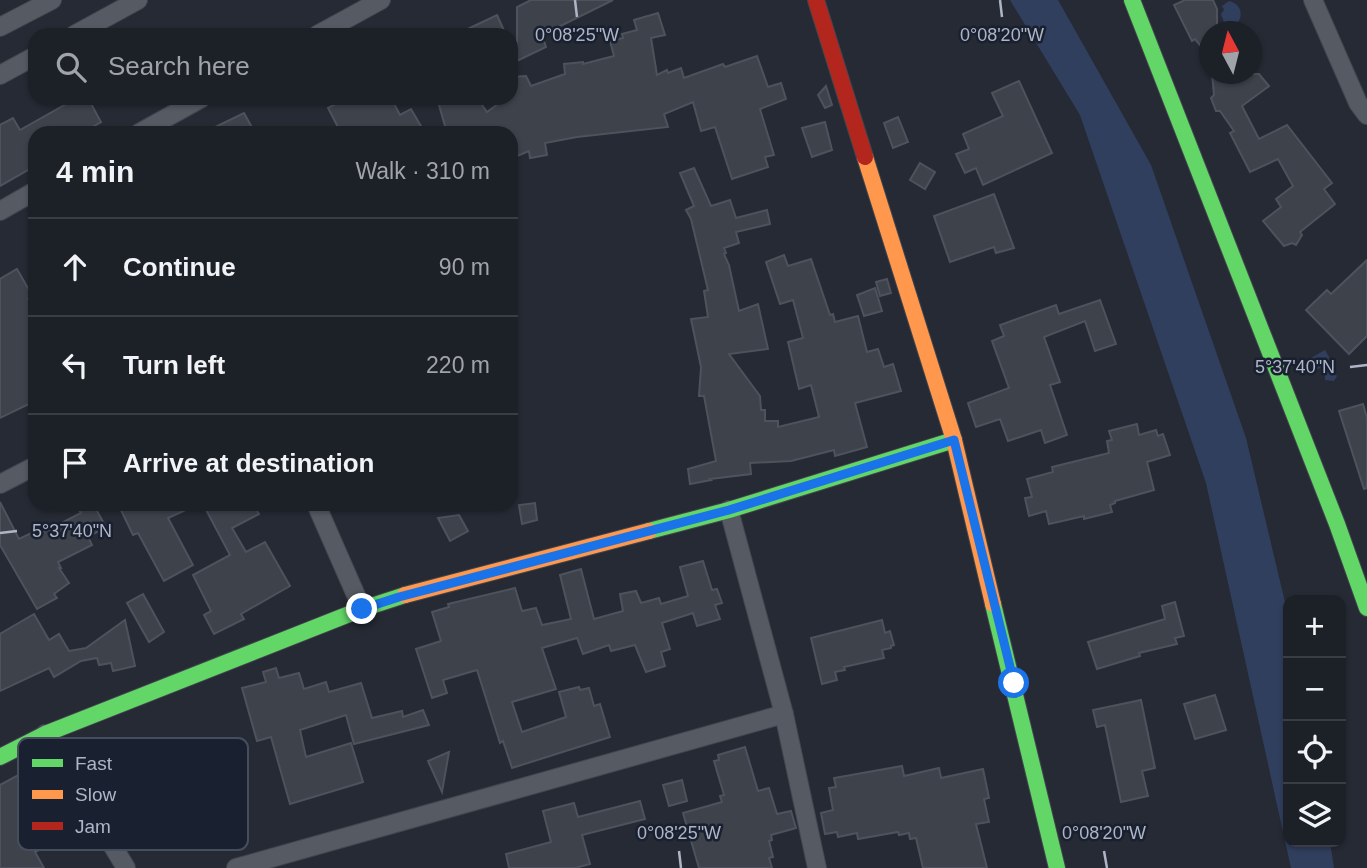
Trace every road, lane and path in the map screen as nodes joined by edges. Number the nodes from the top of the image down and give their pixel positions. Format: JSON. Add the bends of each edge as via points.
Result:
{"nodes":[{"id":1,"x":52,"y":0,"type":"edge"},
{"id":2,"x":138,"y":0,"type":"edge"},
{"id":3,"x":381,"y":0,"type":"edge"},
{"id":4,"x":816,"y":0,"type":"edge"},
{"id":5,"x":1132,"y":0,"type":"edge"},
{"id":6,"x":1313,"y":0,"type":"edge"},
{"id":7,"x":0,"y":27,"type":"edge"},
{"id":8,"x":87,"y":28,"type":"edge"},
{"id":9,"x":330,"y":28,"type":"edge"},
{"id":10,"x":28,"y":60,"type":"edge"},
{"id":11,"x":0,"y":75,"type":"edge"},
{"id":12,"x":189,"y":105,"type":"edge"},
{"id":13,"x":1367,"y":115,"type":"edge"},
{"id":14,"x":152,"y":126,"type":"edge"},
{"id":15,"x":28,"y":195,"type":"edge"},
{"id":16,"x":0,"y":211,"type":"edge"},
{"id":17,"x":954,"y":440,"type":"junction"},
{"id":18,"x":28,"y":470,"type":"edge"},
{"id":19,"x":0,"y":484,"type":"edge"},
{"id":20,"x":729,"y":510,"type":"junction"},
{"id":21,"x":319,"y":511,"type":"edge"},
{"id":22,"x":1367,"y":608,"type":"edge"},
{"id":23,"x":362,"y":609,"type":"junction"},
{"id":24,"x":784,"y":714,"type":"junction"},
{"id":25,"x":45,"y":734,"type":"junction"},
{"id":26,"x":37,"y":738,"type":"edge"},
{"id":27,"x":47,"y":738,"type":"edge"},
{"id":28,"x":18,"y":748,"type":"edge"},
{"id":29,"x":0,"y":757,"type":"edge"},
{"id":30,"x":115,"y":850,"type":"edge"},
{"id":31,"x":126,"y":868,"type":"edge"},
{"id":32,"x":236,"y":868,"type":"edge"},
{"id":33,"x":817,"y":868,"type":"edge"},
{"id":34,"x":1057,"y":868,"type":"edge"}],
"edges":[{"from":1,"to":7,"type":"street"},
{"from":2,"to":8,"type":"street"},
{"from":3,"to":9,"type":"street"},
{"from":4,"to":17,"type":"street"},
{"from":5,"to":22,"type":"street"},
{"from":6,"to":13,"type":"street"},
{"from":10,"to":11,"type":"street"},
{"from":12,"to":14,"type":"street"},
{"from":15,"to":16,"type":"street"},
{"from":17,"to":20,"type":"street"},
{"from":17,"to":34,"type":"street"},
{"from":18,"to":19,"type":"street"},
{"from":20,"to":23,"type":"street"},
{"from":20,"to":24,"type":"street"},
{"from":21,"to":23,"type":"street"},
{"from":23,"to":25,"type":"street"},
{"from":24,"to":32,"type":"street"},
{"from":24,"to":33,"type":"street"},
{"from":25,"to":26,"type":"street"},
{"from":25,"to":27,"type":"street"},
{"from":28,"to":29,"type":"street"},
{"from":30,"to":31,"type":"street"}]}
